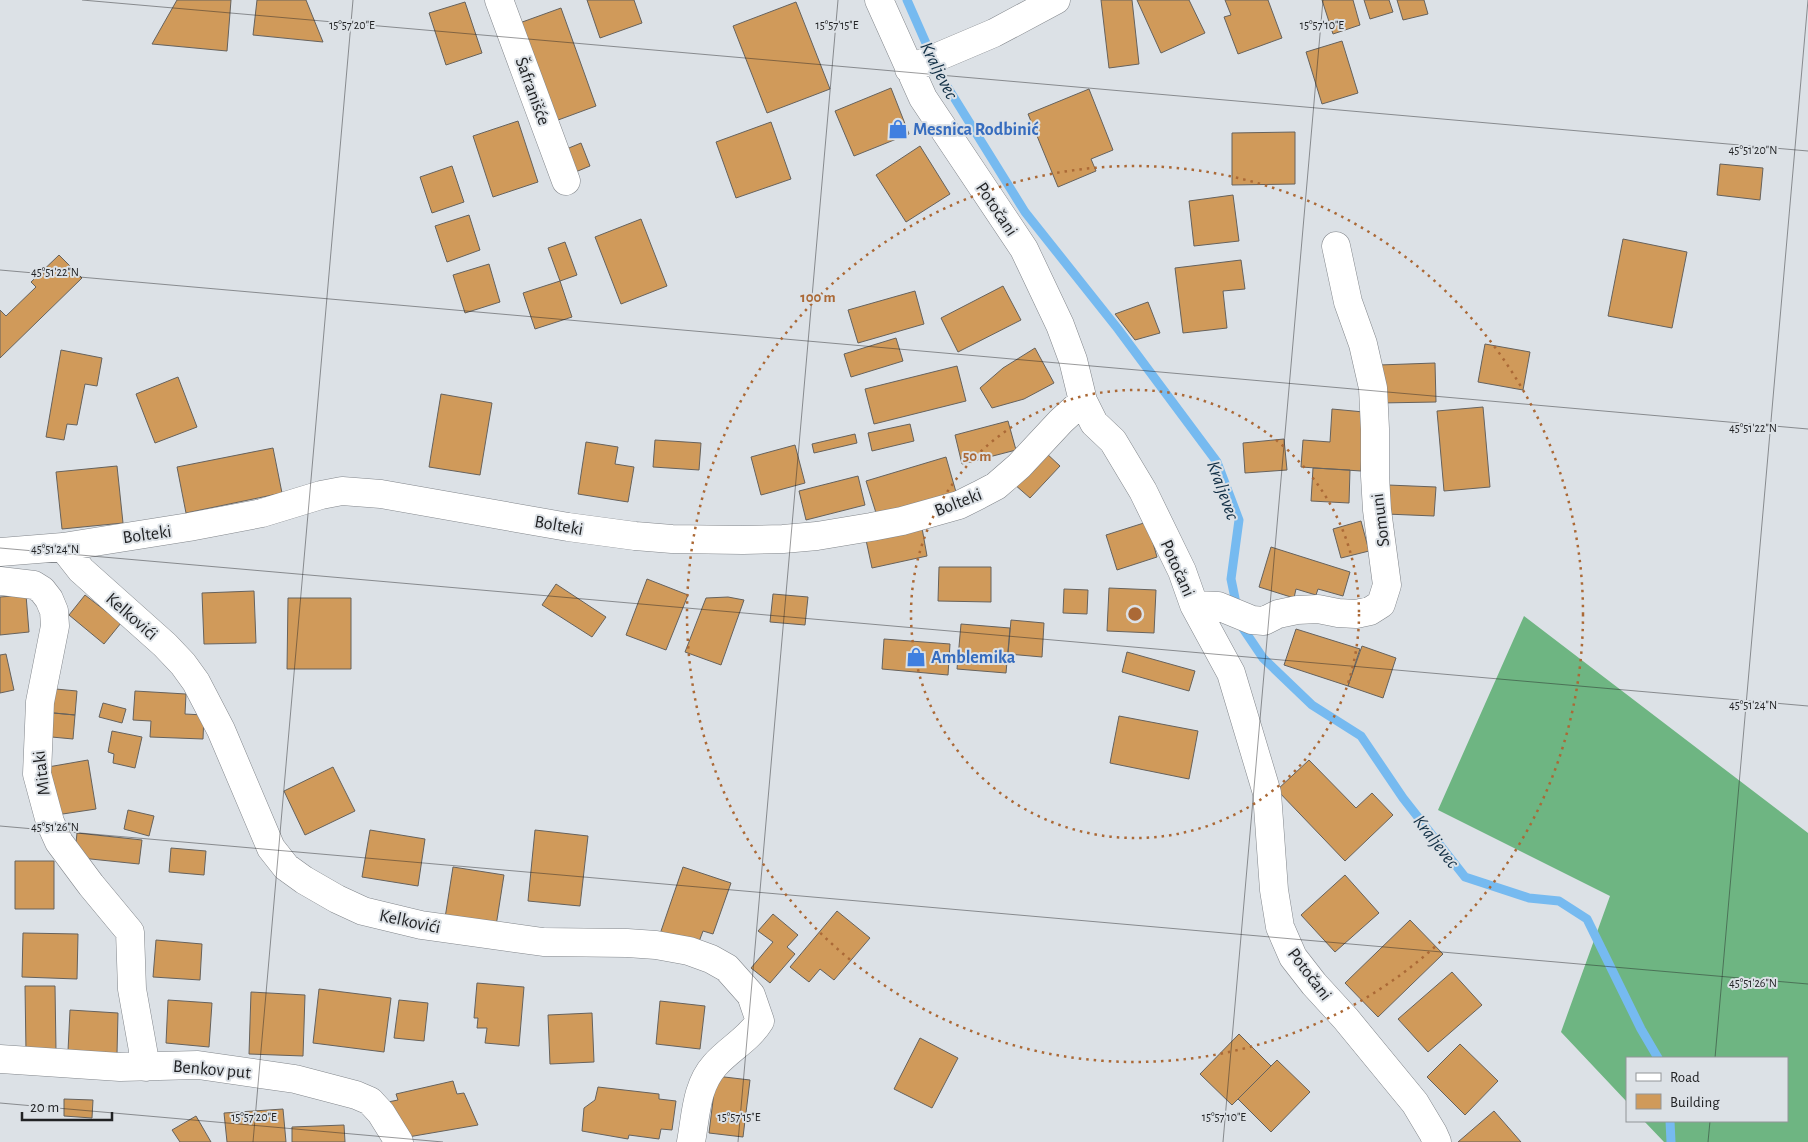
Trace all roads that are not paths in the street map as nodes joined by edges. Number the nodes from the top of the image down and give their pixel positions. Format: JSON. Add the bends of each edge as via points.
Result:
{"nodes":[{"id":1,"x":499,"y":0,"type":"edge"},
{"id":2,"x":879,"y":0,"type":"edge"},
{"id":3,"x":1056,"y":0,"type":"edge"},
{"id":4,"x":925,"y":61,"type":"junction"},
{"id":5,"x":566,"y":181,"type":"dead end"},
{"id":6,"x":1336,"y":246,"type":"dead end"},
{"id":7,"x":1083,"y":401,"type":"junction"},
{"id":8,"x":63,"y":547,"type":"junction"},
{"id":9,"x":0,"y":552,"type":"edge"},
{"id":10,"x":0,"y":581,"type":"edge"},
{"id":11,"x":1194,"y":605,"type":"junction"},
{"id":12,"x":0,"y":1059,"type":"edge"},
{"id":13,"x":146,"y":1067,"type":"junction"},
{"id":14,"x":399,"y":1142,"type":"edge"},
{"id":15,"x":691,"y":1142,"type":"edge"},
{"id":16,"x":1436,"y":1142,"type":"edge"}],
"edges":[{"from":1,"to":5,"type":"street","name":"Šafranišće"},
{"from":2,"to":4,"type":"street","name":"Potočani"},
{"from":3,"to":4,"type":"street","via":[[994,33]]},
{"from":4,"to":7,"type":"street","name":"Potočani","via":[[923,98],[1024,248],[1060,325]]},
{"from":6,"to":11,"type":"street","name":"Somuni","via":[[1348,302],[1363,344],[1373,388],[1375,476],[1387,585],[1381,604],[1356,614],[1297,610],[1264,621],[1252,620],[1218,606]]},
{"from":7,"to":8,"type":"street","name":"Bolteki","via":[[1019,466],[979,496],[902,521],[817,536],[734,540],[627,536],[381,494],[342,491],[229,520]]},
{"from":7,"to":11,"type":"street","name":"Potočani","via":[[1094,423],[1113,441],[1143,491],[1182,571]]},
{"from":8,"to":9,"type":"street","name":"Bolteki"},
{"from":8,"to":15,"type":"street","name":"Kelkovići","via":[[81,570],[183,664],[221,730],[271,848],[286,867],[304,880],[363,911],[421,925],[543,942],[656,945],[689,951],[727,968],[751,995],[760,1021],[755,1030],[705,1078],[698,1096]]},
{"from":10,"to":13,"type":"street","name":"Mitaki","via":[[34,585],[49,599],[54,611],[55,626],[40,702],[37,774],[59,842],[130,932],[132,989]]},
{"from":11,"to":16,"type":"street","name":"Potočani","via":[[1231,673],[1256,754],[1267,794],[1280,928],[1292,957],[1415,1103]]},
{"from":12,"to":13,"type":"street","name":"Benkov put"},
{"from":13,"to":14,"type":"street","name":"Benkov put","via":[[189,1065],[227,1068],[295,1079],[356,1096],[370,1101]]}]}
